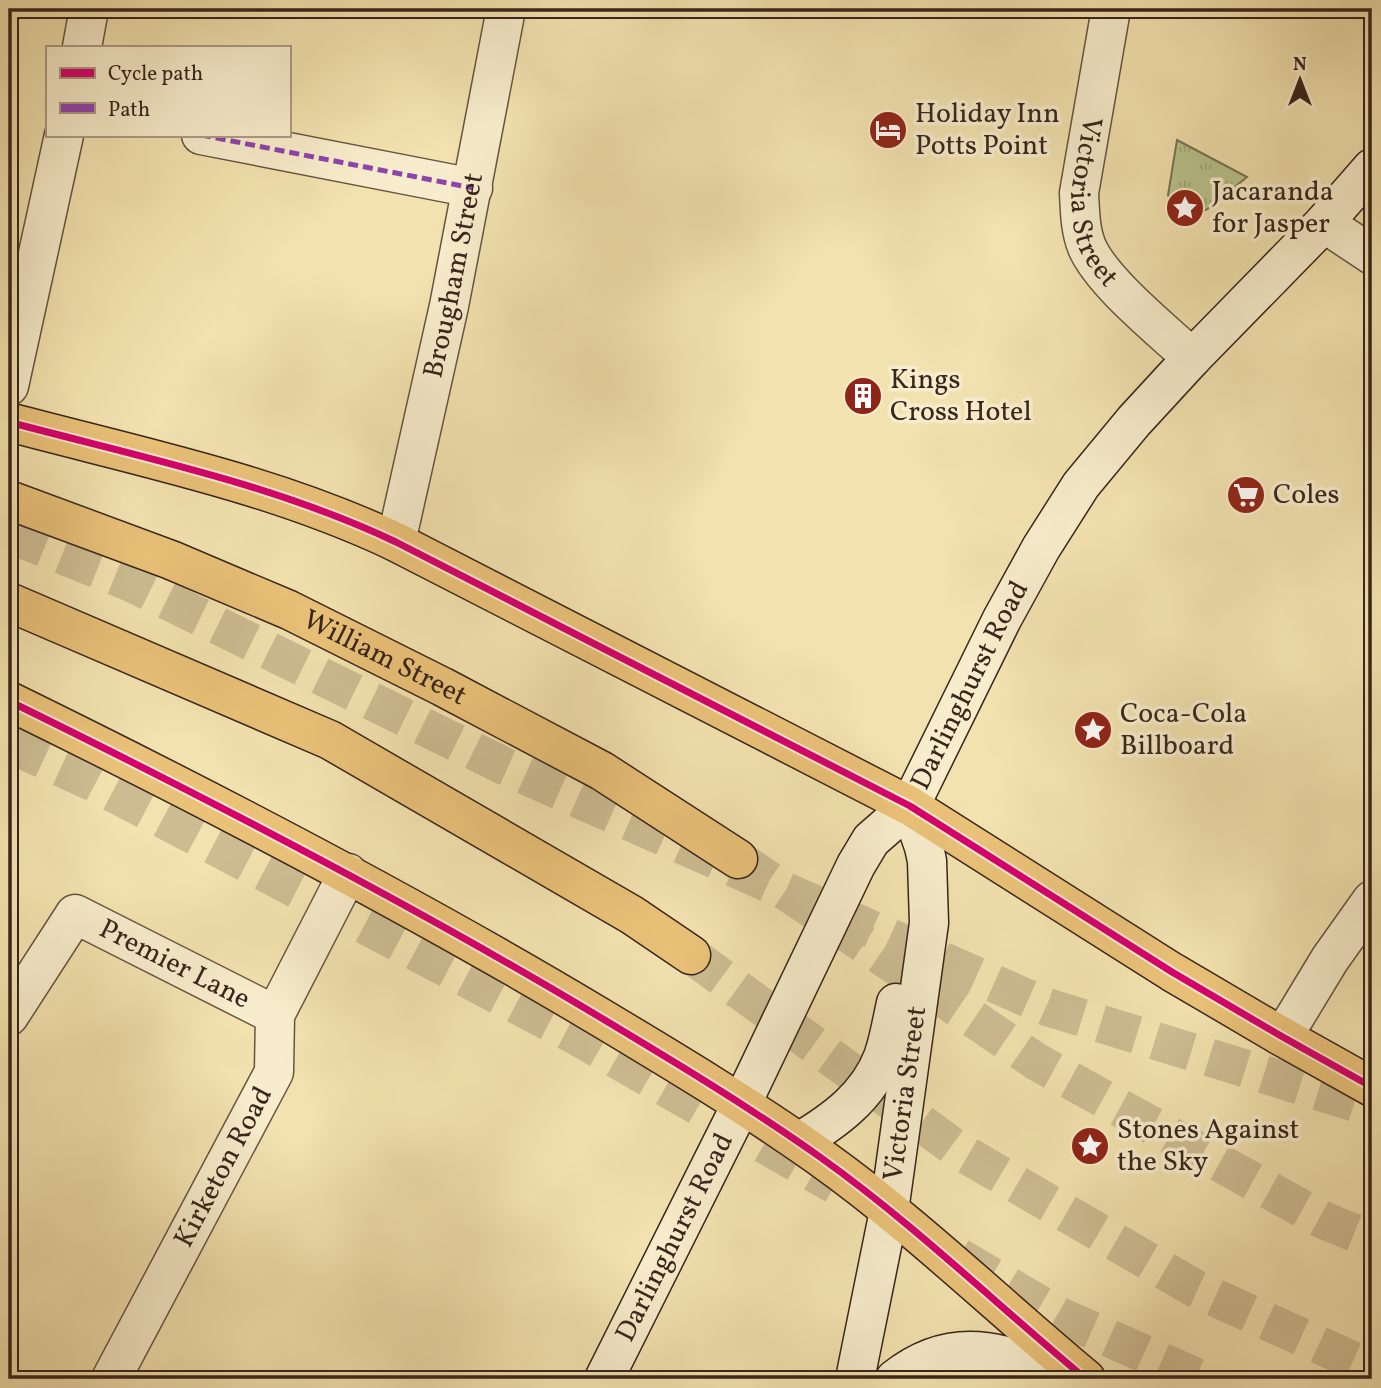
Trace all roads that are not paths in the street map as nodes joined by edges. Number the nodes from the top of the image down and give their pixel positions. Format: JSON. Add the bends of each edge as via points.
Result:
{"nodes":[{"id":1,"x":89,"y":9,"type":"edge"},
{"id":2,"x":506,"y":9,"type":"edge"},
{"id":3,"x":1111,"y":9,"type":"edge"},
{"id":4,"x":82,"y":46,"type":"edge"},
{"id":5,"x":64,"y":136,"type":"edge"},
{"id":6,"x":206,"y":136,"type":"edge"},
{"id":7,"x":1372,"y":168,"type":"edge"},
{"id":8,"x":473,"y":188,"type":"junction"},
{"id":9,"x":1324,"y":223,"type":"junction"},
{"id":10,"x":1372,"y":255,"type":"edge"},
{"id":11,"x":1192,"y":358,"type":"junction"},
{"id":12,"x":9,"y":386,"type":"edge"},
{"id":13,"x":9,"y":422,"type":"edge"},
{"id":14,"x":9,"y":500,"type":"edge"},
{"id":15,"x":397,"y":542,"type":"junction"},
{"id":16,"x":9,"y":602,"type":"edge"},
{"id":17,"x":9,"y":701,"type":"edge"},
{"id":18,"x":910,"y":806,"type":"junction"},
{"id":19,"x":738,"y":859,"type":"tunnel mouth"},
{"id":20,"x":927,"y":861,"type":"junction"},
{"id":21,"x":348,"y":873,"type":"junction"},
{"id":22,"x":1372,"y":900,"type":"edge"},
{"id":23,"x":691,"y":954,"type":"tunnel mouth"},
{"id":24,"x":275,"y":1015,"type":"junction"},
{"id":25,"x":9,"y":1016,"type":"edge"},
{"id":26,"x":1281,"y":1037,"type":"junction"},
{"id":27,"x":1372,"y":1087,"type":"edge"},
{"id":28,"x":742,"y":1103,"type":"junction"},
{"id":29,"x":799,"y":1142,"type":"junction"},
{"id":30,"x":889,"y":1211,"type":"junction"},
{"id":31,"x":111,"y":1379,"type":"edge"},
{"id":32,"x":604,"y":1379,"type":"edge"},
{"id":33,"x":855,"y":1379,"type":"edge"},
{"id":34,"x":895,"y":1379,"type":"edge"},
{"id":35,"x":1063,"y":1379,"type":"edge"},
{"id":36,"x":1086,"y":1379,"type":"edge"}],
"edges":[{"from":1,"to":4,"type":"street"},
{"from":2,"to":8,"type":"street","name":"Brougham Street"},
{"from":3,"to":11,"type":"street","name":"Victoria Street","via":[[1079,193],[1080,219],[1097,266]]},
{"from":5,"to":12,"type":"street"},
{"from":6,"to":8,"type":"street"},
{"from":7,"to":9,"type":"street","name":"Darlinghurst Road"},
{"from":8,"to":15,"type":"street","name":"Brougham Street"},
{"from":9,"to":10,"type":"street"},
{"from":9,"to":11,"type":"street","name":"Darlinghurst Road"},
{"from":11,"to":18,"type":"street","name":"Darlinghurst Road","via":[[1081,485],[1002,619]]},
{"from":13,"to":15,"type":"main road","via":[[250,485]]},
{"from":14,"to":19,"type":"main road","name":"William Street","via":[[172,560],[301,616],[602,771]]},
{"from":15,"to":18,"type":"main road"},
{"from":16,"to":23,"type":"main road","via":[[331,740]]},
{"from":17,"to":21,"type":"main road"},
{"from":18,"to":20,"type":"street","name":"Victoria Street"},
{"from":18,"to":26,"type":"main road"},
{"from":18,"to":28,"type":"street","name":"Darlinghurst Road","via":[[871,840],[856,865]]},
{"from":20,"to":29,"type":"street","via":[[879,1066],[840,1116]]},
{"from":20,"to":30,"type":"street","name":"Victoria Street","via":[[929,923]]},
{"from":21,"to":24,"type":"street","name":"Kirketon Road"},
{"from":21,"to":28,"type":"main road","via":[[508,962]]},
{"from":22,"to":26,"type":"street"},
{"from":24,"to":25,"type":"street","name":"Premier Lane","via":[[75,914]]},
{"from":24,"to":31,"type":"street","name":"Kirketon Road","via":[[274,1072]]},
{"from":26,"to":27,"type":"main road"},
{"from":28,"to":29,"type":"main road"},
{"from":28,"to":32,"type":"street","name":"Darlinghurst Road"},
{"from":29,"to":30,"type":"main road"},
{"from":30,"to":33,"type":"street","name":"Victoria Street"},
{"from":30,"to":36,"type":"main road"},
{"from":34,"to":35,"type":"street","via":[[935,1356],[979,1350],[1035,1365]]}]}
